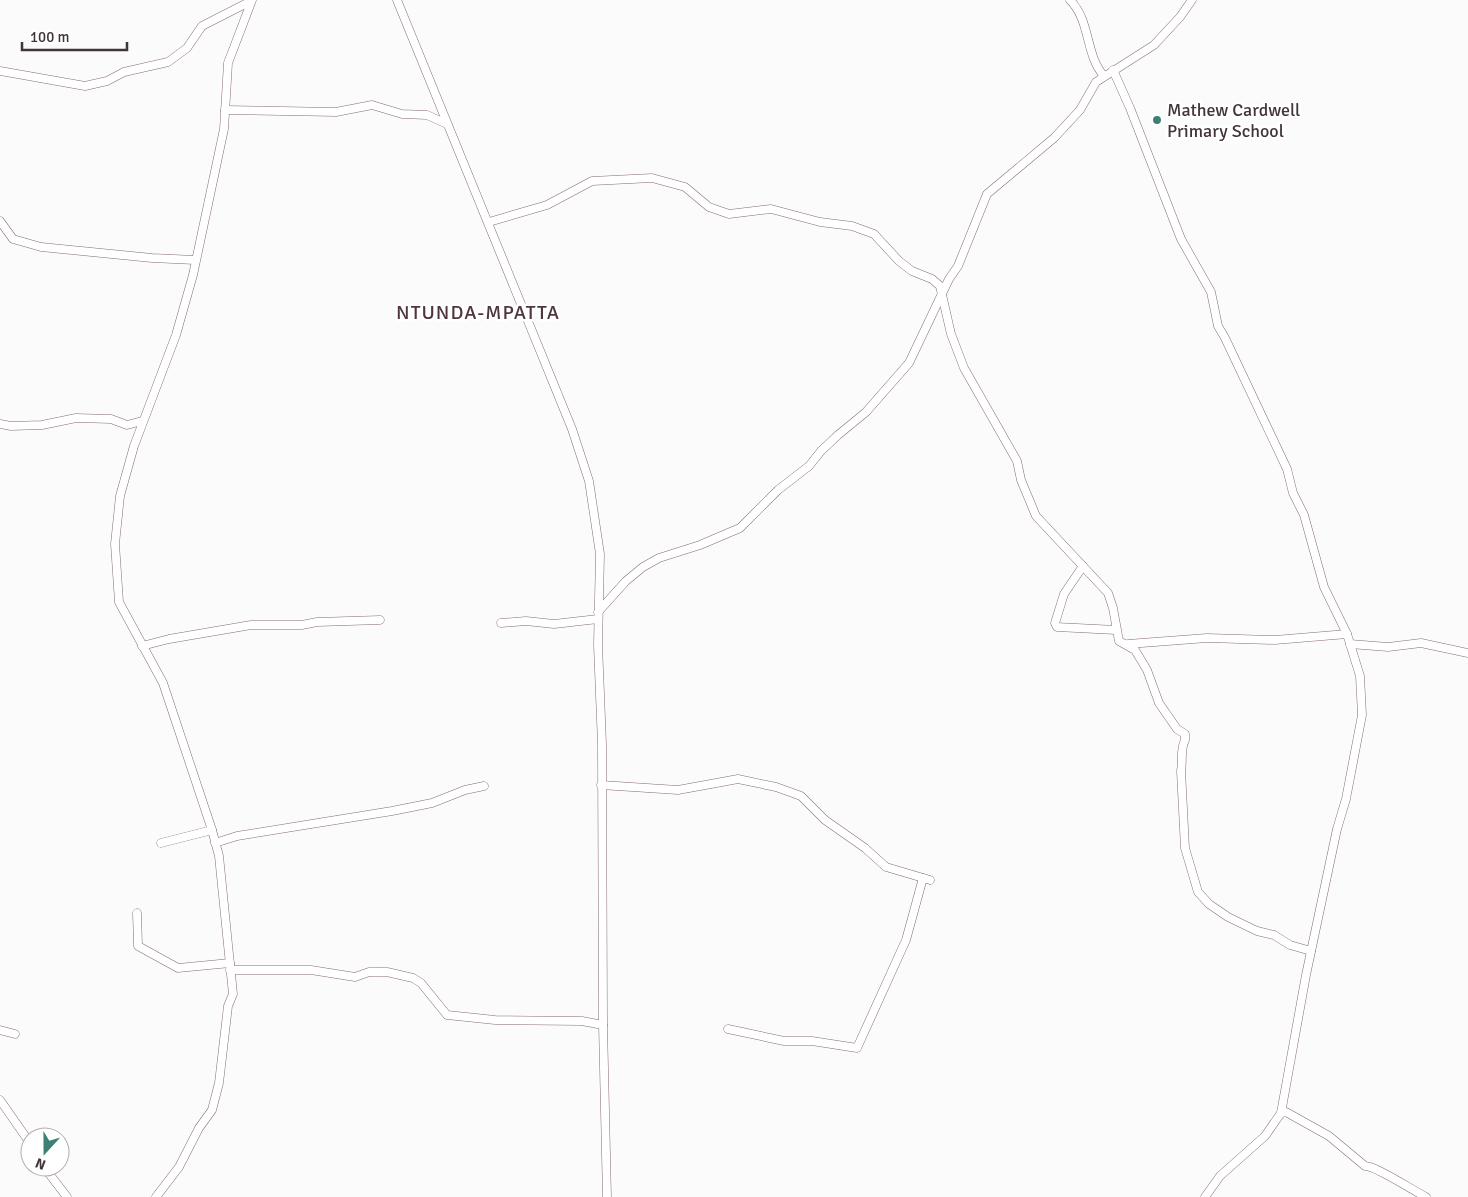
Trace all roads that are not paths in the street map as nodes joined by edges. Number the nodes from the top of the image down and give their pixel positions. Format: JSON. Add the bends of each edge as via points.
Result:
{"nodes":[{"id":1,"x":252,"y":0,"type":"edge"},
{"id":2,"x":397,"y":0,"type":"edge"},
{"id":3,"x":1070,"y":0,"type":"edge"},
{"id":4,"x":1192,"y":0,"type":"edge"},
{"id":5,"x":1113,"y":70,"type":"junction"},
{"id":6,"x":0,"y":71,"type":"edge"},
{"id":7,"x":1104,"y":76,"type":"junction"},
{"id":8,"x":225,"y":110,"type":"junction"},
{"id":9,"x":447,"y":124,"type":"junction"},
{"id":10,"x":0,"y":222,"type":"edge"},
{"id":11,"x":489,"y":222,"type":"junction"},
{"id":12,"x":195,"y":260,"type":"junction"},
{"id":13,"x":942,"y":293,"type":"junction"},
{"id":14,"x":142,"y":421,"type":"junction"},
{"id":15,"x":0,"y":424,"type":"edge"},
{"id":16,"x":1082,"y":566,"type":"junction"},
{"id":17,"x":598,"y":616,"type":"junction"},
{"id":18,"x":380,"y":620,"type":"dead end"},
{"id":19,"x":502,"y":623,"type":"dead end"},
{"id":20,"x":1116,"y":630,"type":"junction"},
{"id":21,"x":1347,"y":634,"type":"junction"},
{"id":22,"x":1128,"y":644,"type":"junction"},
{"id":23,"x":1350,"y":644,"type":"junction"},
{"id":24,"x":142,"y":646,"type":"junction"},
{"id":25,"x":1468,"y":653,"type":"edge"},
{"id":26,"x":601,"y":785,"type":"junction"},
{"id":27,"x":484,"y":786,"type":"dead end"},
{"id":28,"x":212,"y":830,"type":"junction"},
{"id":29,"x":161,"y":842,"type":"dead end"},
{"id":30,"x":215,"y":843,"type":"junction"},
{"id":31,"x":137,"y":913,"type":"dead end"},
{"id":32,"x":1310,"y":951,"type":"junction"},
{"id":33,"x":230,"y":966,"type":"junction"},
{"id":34,"x":603,"y":1025,"type":"junction"},
{"id":35,"x":728,"y":1029,"type":"dead end"},
{"id":36,"x":0,"y":1030,"type":"edge"},
{"id":37,"x":15,"y":1034,"type":"dead end"},
{"id":38,"x":1,"y":1104,"type":"edge"},
{"id":39,"x":1281,"y":1113,"type":"junction"},
{"id":40,"x":20,"y":1130,"type":"edge"},
{"id":41,"x":52,"y":1177,"type":"edge"},
{"id":42,"x":67,"y":1197,"type":"edge"},
{"id":43,"x":156,"y":1197,"type":"edge"},
{"id":44,"x":607,"y":1197,"type":"edge"},
{"id":45,"x":1205,"y":1197,"type":"edge"},
{"id":46,"x":1426,"y":1197,"type":"edge"}],
"edges":[{"from":1,"to":6,"type":"street","via":[[202,26],[187,48],[168,62],[124,72],[107,81],[85,86]]},
{"from":1,"to":8,"type":"street","via":[[228,63]]},
{"from":2,"to":9,"type":"street"},
{"from":3,"to":7,"type":"street","via":[[1076,6],[1098,69]]},
{"from":4,"to":5,"type":"street","via":[[1180,18],[1154,44]]},
{"from":5,"to":7,"type":"street"},
{"from":5,"to":21,"type":"street","via":[[1181,239],[1211,292],[1220,330],[1287,469],[1324,587]]},
{"from":7,"to":13,"type":"street","via":[[1093,85],[1080,110],[1054,138],[987,194],[958,266]]},
{"from":8,"to":9,"type":"street","via":[[336,112],[372,105],[402,114],[428,115]]},
{"from":8,"to":12,"type":"street"},
{"from":9,"to":11,"type":"street"},
{"from":10,"to":12,"type":"street","via":[[13,239],[41,247]]},
{"from":11,"to":13,"type":"street","via":[[547,205],[592,181],[652,178],[685,187],[709,206],[729,214],[771,209],[862,229],[881,239],[912,271],[934,280]]},
{"from":11,"to":17,"type":"street","via":[[572,429],[589,481],[600,554]]},
{"from":12,"to":14,"type":"street","via":[[176,335]]},
{"from":13,"to":16,"type":"street","via":[[950,334],[964,368],[1017,461],[1036,516]]},
{"from":13,"to":17,"type":"street","via":[[909,363],[866,412],[820,451],[809,466],[734,532],[642,567],[626,580]]},
{"from":14,"to":15,"type":"street","via":[[127,425],[111,419],[76,418],[42,425]]},
{"from":14,"to":24,"type":"street","via":[[120,496],[115,544],[119,602]]},
{"from":16,"to":20,"type":"street","via":[[1111,599]]},
{"from":16,"to":20,"type":"street","via":[[1064,594],[1057,627]]},
{"from":17,"to":19,"type":"street","via":[[554,624]]},
{"from":17,"to":26,"type":"street"},
{"from":18,"to":24,"type":"street","via":[[251,625]]},
{"from":20,"to":22,"type":"street","via":[[1119,641]]},
{"from":21,"to":22,"type":"street","via":[[1275,640],[1207,638]]},
{"from":21,"to":23,"type":"street"},
{"from":22,"to":32,"type":"street","via":[[1147,670],[1159,703],[1186,737],[1182,745],[1180,771],[1185,848],[1198,892],[1228,917]]},
{"from":23,"to":25,"type":"street","via":[[1388,647],[1421,643]]},
{"from":23,"to":32,"type":"street","via":[[1360,676],[1361,728]]},
{"from":24,"to":28,"type":"street","via":[[164,683]]},
{"from":26,"to":34,"type":"street"},
{"from":26,"to":35,"type":"street","via":[[688,790],[738,780],[776,787],[801,796],[825,820],[866,848],[886,867],[926,879],[906,940],[857,1048],[812,1041],[784,1041]]},
{"from":27,"to":30,"type":"street","via":[[432,803],[237,836]]},
{"from":28,"to":29,"type":"street"},
{"from":28,"to":30,"type":"street"},
{"from":30,"to":33,"type":"street"},
{"from":31,"to":33,"type":"street","via":[[138,946],[163,961],[178,968]]},
{"from":32,"to":39,"type":"street"},
{"from":33,"to":34,"type":"street","via":[[310,970],[355,977],[369,972],[387,972],[421,983],[447,1015],[495,1020],[582,1021]]},
{"from":33,"to":43,"type":"street","via":[[233,994],[228,1006],[219,1083],[212,1110],[190,1142],[179,1166]]},
{"from":34,"to":44,"type":"street"},
{"from":36,"to":37,"type":"street"},
{"from":38,"to":40,"type":"street"},
{"from":39,"to":45,"type":"street","via":[[1265,1136],[1220,1176]]},
{"from":39,"to":46,"type":"street","via":[[1286,1112],[1329,1136],[1365,1166],[1372,1166]]},
{"from":41,"to":42,"type":"street"}]}
